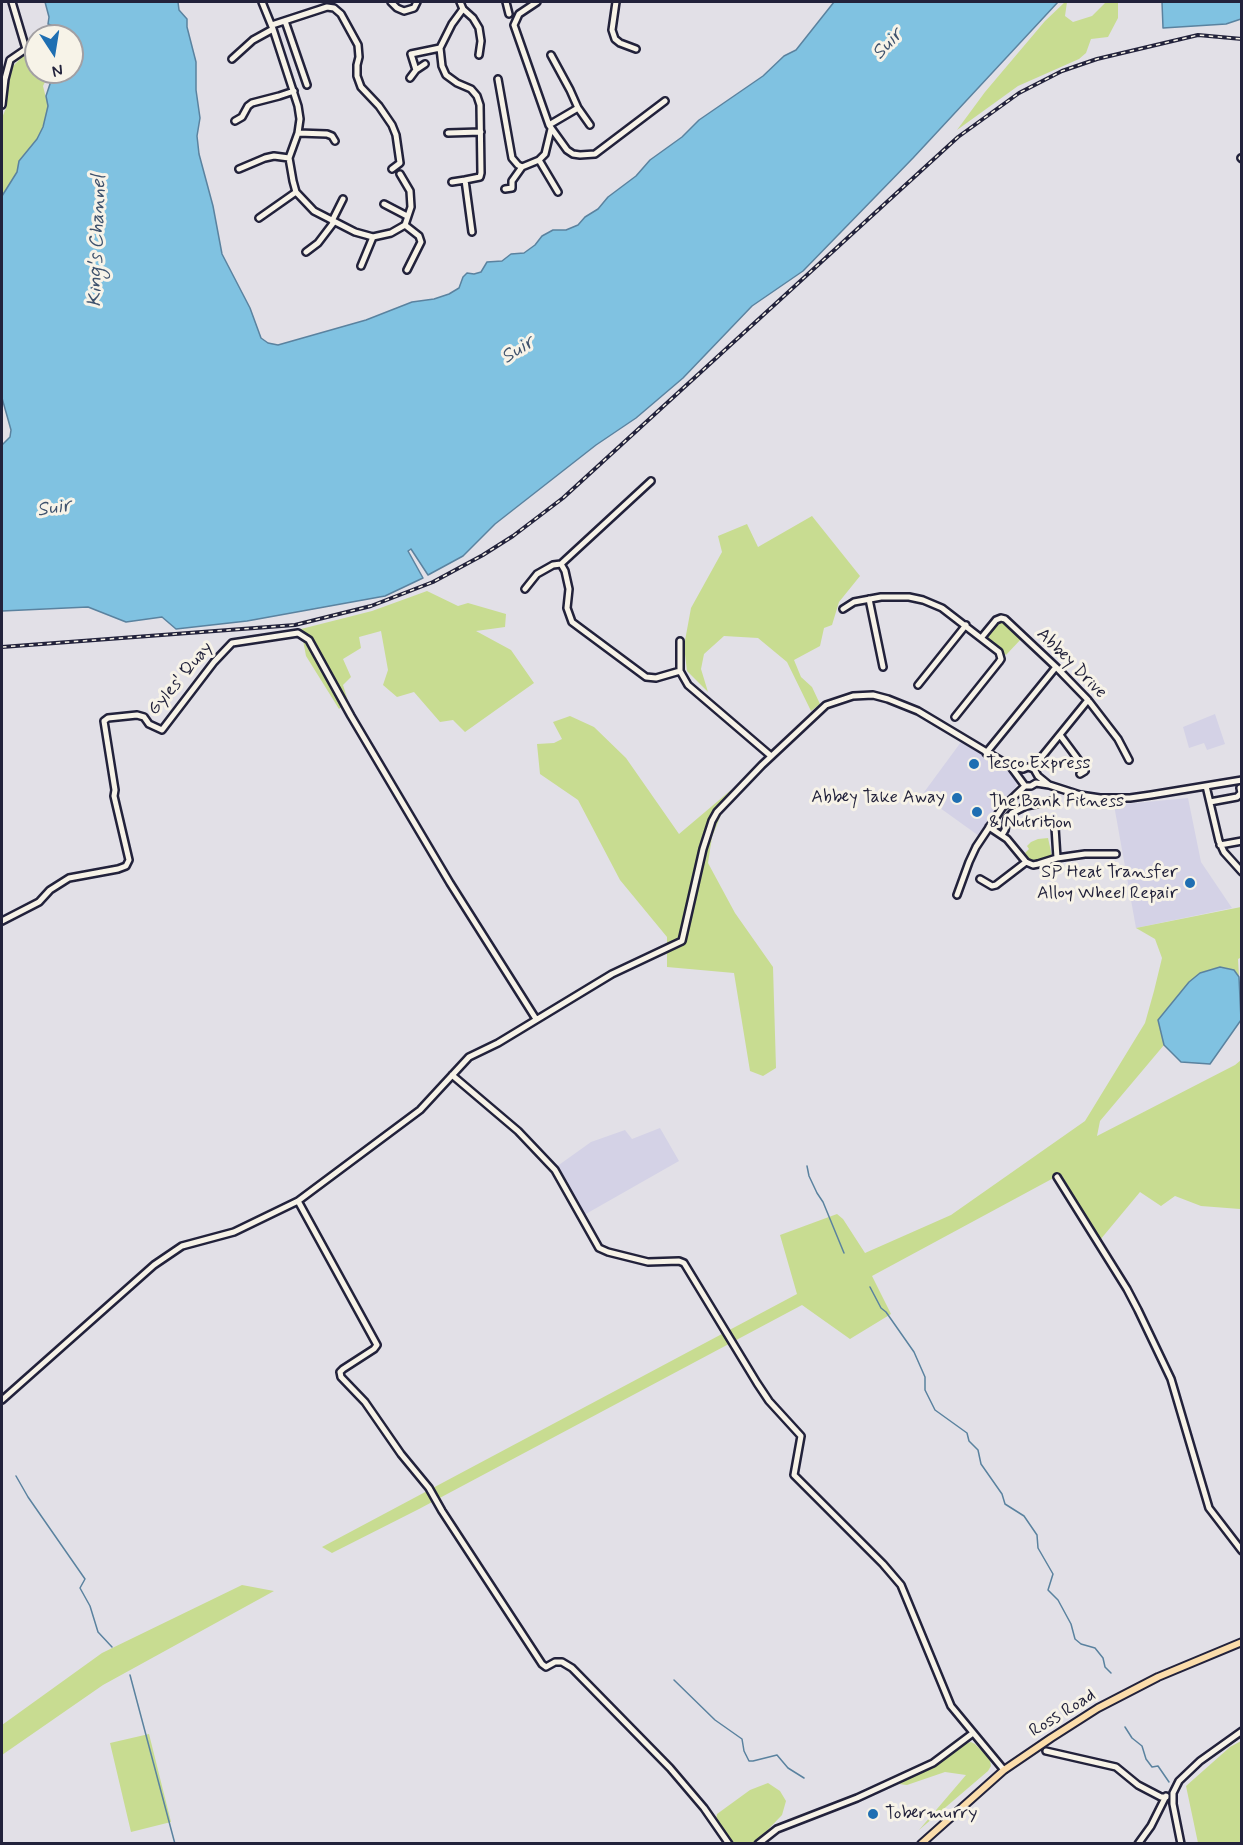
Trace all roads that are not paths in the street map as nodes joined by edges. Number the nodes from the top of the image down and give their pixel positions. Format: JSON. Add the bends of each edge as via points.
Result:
{"nodes":[{"id":1,"x":12,"y":2,"type":"edge"},
{"id":2,"x":257,"y":2,"type":"edge"},
{"id":3,"x":391,"y":2,"type":"edge"},
{"id":4,"x":417,"y":2,"type":"edge"},
{"id":5,"x":460,"y":2,"type":"edge"},
{"id":6,"x":506,"y":2,"type":"edge"},
{"id":7,"x":537,"y":2,"type":"edge"},
{"id":8,"x":616,"y":2,"type":"edge"},
{"id":9,"x":262,"y":4,"type":"edge"},
{"id":10,"x":463,"y":9,"type":"junction"},
{"id":11,"x":509,"y":14,"type":"dead end"},
{"id":12,"x":285,"y":21,"type":"junction"},
{"id":13,"x":272,"y":27,"type":"junction"},
{"id":14,"x":440,"y":48,"type":"junction"},
{"id":15,"x":636,"y":49,"type":"dead end"},
{"id":16,"x":551,"y":55,"type":"dead end"},
{"id":17,"x":479,"y":56,"type":"dead end"},
{"id":18,"x":232,"y":58,"type":"dead end"},
{"id":19,"x":425,"y":64,"type":"dead end"},
{"id":20,"x":416,"y":70,"type":"junction"},
{"id":21,"x":410,"y":78,"type":"dead end"},
{"id":22,"x":498,"y":79,"type":"dead end"},
{"id":23,"x":307,"y":85,"type":"dead end"},
{"id":24,"x":294,"y":91,"type":"junction"},
{"id":25,"x":665,"y":102,"type":"dead end"},
{"id":26,"x":2,"y":105,"type":"edge"},
{"id":27,"x":578,"y":108,"type":"junction"},
{"id":28,"x":235,"y":121,"type":"dead end"},
{"id":29,"x":590,"y":125,"type":"dead end"},
{"id":30,"x":550,"y":127,"type":"junction"},
{"id":31,"x":481,"y":132,"type":"junction"},
{"id":32,"x":298,"y":133,"type":"junction"},
{"id":33,"x":448,"y":133,"type":"dead end"},
{"id":34,"x":335,"y":141,"type":"dead end"},
{"id":35,"x":289,"y":158,"type":"junction"},
{"id":36,"x":539,"y":160,"type":"junction"},
{"id":37,"x":522,"y":167,"type":"junction"},
{"id":38,"x":239,"y":169,"type":"dead end"},
{"id":39,"x":392,"y":169,"type":"dead end"},
{"id":40,"x":400,"y":174,"type":"dead end"},
{"id":41,"x":465,"y":180,"type":"junction"},
{"id":42,"x":452,"y":182,"type":"dead end"},
{"id":43,"x":506,"y":189,"type":"dead end"},
{"id":44,"x":296,"y":192,"type":"junction"},
{"id":45,"x":558,"y":192,"type":"dead end"},
{"id":46,"x":343,"y":199,"type":"dead end"},
{"id":47,"x":384,"y":204,"type":"dead end"},
{"id":48,"x":407,"y":216,"type":"junction"},
{"id":49,"x":259,"y":218,"type":"dead end"},
{"id":50,"x":333,"y":222,"type":"junction"},
{"id":51,"x":405,"y":225,"type":"junction"},
{"id":52,"x":472,"y":232,"type":"dead end"},
{"id":53,"x":373,"y":237,"type":"junction"},
{"id":54,"x":306,"y":252,"type":"dead end"},
{"id":55,"x":361,"y":266,"type":"dead end"},
{"id":56,"x":407,"y":270,"type":"dead end"},
{"id":57,"x":651,"y":481,"type":"dead end"},
{"id":58,"x":561,"y":564,"type":"junction"},
{"id":59,"x":525,"y":589,"type":"dead end"},
{"id":60,"x":869,"y":599,"type":"junction"},
{"id":61,"x":843,"y":609,"type":"dead end"},
{"id":62,"x":966,"y":625,"type":"junction"},
{"id":63,"x":981,"y":637,"type":"junction"},
{"id":64,"x":680,"y":641,"type":"dead end"},
{"id":65,"x":883,"y":667,"type":"dead end"},
{"id":66,"x":1056,"y":667,"type":"junction"},
{"id":67,"x":680,"y":671,"type":"junction"},
{"id":68,"x":918,"y":686,"type":"dead end"},
{"id":69,"x":1088,"y":700,"type":"junction"},
{"id":70,"x":955,"y":717,"type":"dead end"},
{"id":71,"x":1060,"y":735,"type":"junction"},
{"id":72,"x":986,"y":753,"type":"junction"},
{"id":73,"x":771,"y":756,"type":"junction"},
{"id":74,"x":1129,"y":760,"type":"dead end"},
{"id":75,"x":1036,"y":764,"type":"dead end"},
{"id":76,"x":1010,"y":766,"type":"junction"},
{"id":77,"x":1023,"y":769,"type":"junction"},
{"id":78,"x":1080,"y":774,"type":"dead end"},
{"id":79,"x":1038,"y":776,"type":"junction"},
{"id":80,"x":1242,"y":780,"type":"edge"},
{"id":81,"x":1021,"y":782,"type":"junction"},
{"id":82,"x":1036,"y":783,"type":"junction"},
{"id":83,"x":1049,"y":785,"type":"junction"},
{"id":84,"x":1206,"y":786,"type":"junction"},
{"id":85,"x":1240,"y":788,"type":"edge"},
{"id":86,"x":1038,"y":794,"type":"dead end"},
{"id":87,"x":1051,"y":801,"type":"dead end"},
{"id":88,"x":1040,"y":802,"type":"junction"},
{"id":89,"x":1210,"y":802,"type":"junction"},
{"id":90,"x":989,"y":826,"type":"junction"},
{"id":91,"x":1055,"y":827,"type":"dead end"},
{"id":92,"x":1002,"y":834,"type":"junction"},
{"id":93,"x":1242,"y":841,"type":"edge"},
{"id":94,"x":1220,"y":845,"type":"junction"},
{"id":95,"x":1116,"y":854,"type":"dead end"},
{"id":96,"x":1057,"y":858,"type":"junction"},
{"id":97,"x":1024,"y":860,"type":"junction"},
{"id":98,"x":1242,"y":872,"type":"edge"},
{"id":99,"x":980,"y":879,"type":"dead end"},
{"id":100,"x":957,"y":895,"type":"dead end"},
{"id":101,"x":2,"y":921,"type":"edge"},
{"id":102,"x":536,"y":1019,"type":"junction"},
{"id":103,"x":452,"y":1075,"type":"junction"},
{"id":104,"x":1057,"y":1177,"type":"dead end"},
{"id":105,"x":298,"y":1201,"type":"junction"},
{"id":106,"x":2,"y":1400,"type":"edge"},
{"id":107,"x":1242,"y":1551,"type":"edge"},
{"id":108,"x":1242,"y":1642,"type":"edge"},
{"id":109,"x":1242,"y":1731,"type":"edge"},
{"id":110,"x":973,"y":1733,"type":"junction"},
{"id":111,"x":1046,"y":1751,"type":"dead end"},
{"id":112,"x":1004,"y":1770,"type":"junction"},
{"id":113,"x":1173,"y":1793,"type":"junction"},
{"id":114,"x":1166,"y":1797,"type":"junction"},
{"id":115,"x":729,"y":1844,"type":"edge"},
{"id":116,"x":758,"y":1844,"type":"edge"},
{"id":117,"x":921,"y":1844,"type":"edge"},
{"id":118,"x":1138,"y":1844,"type":"edge"},
{"id":119,"x":1181,"y":1844,"type":"edge"}],
"edges":[{"from":1,"to":26,"type":"street","via":[[26,49],[10,60]]},
{"from":2,"to":9,"type":"street"},
{"from":3,"to":4,"type":"street","via":[[404,11],[414,8]]},
{"from":5,"to":10,"type":"street"},
{"from":6,"to":11,"type":"street"},
{"from":7,"to":30,"type":"street","via":[[519,14],[514,25]]},
{"from":8,"to":15,"type":"street","via":[[612,30],[615,39]]},
{"from":9,"to":13,"type":"street"},
{"from":10,"to":14,"type":"street"},
{"from":10,"to":17,"type":"street","via":[[479,28]]},
{"from":12,"to":13,"type":"street"},
{"from":12,"to":23,"type":"street"},
{"from":12,"to":39,"type":"street","via":[[327,7],[341,14],[358,45],[357,75],[361,87],[379,106],[396,135],[400,163]]},
{"from":13,"to":18,"type":"street"},
{"from":13,"to":24,"type":"street"},
{"from":14,"to":20,"type":"street","via":[[411,54]]},
{"from":14,"to":31,"type":"street","via":[[446,75],[477,96]]},
{"from":16,"to":27,"type":"street"},
{"from":19,"to":20,"type":"street"},
{"from":20,"to":21,"type":"street"},
{"from":22,"to":37,"type":"street","via":[[510,155]]},
{"from":24,"to":28,"type":"street","via":[[252,103]]},
{"from":24,"to":32,"type":"street","via":[[300,119]]},
{"from":25,"to":30,"type":"street","via":[[587,156],[567,150]]},
{"from":27,"to":29,"type":"street"},
{"from":27,"to":30,"type":"street"},
{"from":30,"to":36,"type":"street","via":[[545,154]]},
{"from":31,"to":33,"type":"street"},
{"from":31,"to":41,"type":"street","via":[[480,177]]},
{"from":32,"to":34,"type":"street","via":[[327,134]]},
{"from":32,"to":35,"type":"street"},
{"from":35,"to":38,"type":"street","via":[[274,156]]},
{"from":35,"to":44,"type":"street"},
{"from":36,"to":37,"type":"street"},
{"from":36,"to":45,"type":"street"},
{"from":37,"to":43,"type":"street","via":[[512,181],[512,188]]},
{"from":40,"to":48,"type":"street","via":[[410,191]]},
{"from":41,"to":42,"type":"street"},
{"from":41,"to":52,"type":"street"},
{"from":44,"to":49,"type":"street"},
{"from":44,"to":50,"type":"street","via":[[314,211]]},
{"from":46,"to":50,"type":"street"},
{"from":47,"to":48,"type":"street"},
{"from":48,"to":51,"type":"street"},
{"from":50,"to":53,"type":"street"},
{"from":50,"to":54,"type":"street"},
{"from":51,"to":53,"type":"street"},
{"from":51,"to":56,"type":"street","via":[[421,242]]},
{"from":53,"to":55,"type":"street"},
{"from":57,"to":58,"type":"street"},
{"from":58,"to":59,"type":"street","via":[[537,574]]},
{"from":58,"to":67,"type":"street","via":[[569,589],[567,608],[572,622],[646,677]]},
{"from":60,"to":61,"type":"street"},
{"from":60,"to":62,"type":"street","via":[[893,596],[923,600]]},
{"from":60,"to":65,"type":"street"},
{"from":62,"to":63,"type":"street"},
{"from":62,"to":68,"type":"street"},
{"from":63,"to":66,"type":"street","name":"Abbey Drive","via":[[1001,618]]},
{"from":63,"to":70,"type":"street","via":[[1001,658]]},
{"from":64,"to":67,"type":"street"},
{"from":66,"to":69,"type":"street","name":"Abbey Drive"},
{"from":66,"to":72,"type":"street"},
{"from":67,"to":73,"type":"street","via":[[688,685]]},
{"from":69,"to":71,"type":"street"},
{"from":69,"to":74,"type":"street","name":"Abbey Drive"},
{"from":71,"to":75,"type":"street"},
{"from":71,"to":78,"type":"street","via":[[1083,766],[1085,771]]},
{"from":72,"to":73,"type":"street","via":[[918,711],[873,695],[853,696],[826,705]]},
{"from":72,"to":76,"type":"street"},
{"from":73,"to":102,"type":"street","via":[[712,820],[682,941],[612,974]]},
{"from":76,"to":77,"type":"street"},
{"from":76,"to":81,"type":"street"},
{"from":77,"to":79,"type":"street","via":[[1034,769]]},
{"from":77,"to":81,"type":"street"},
{"from":79,"to":82,"type":"street"},
{"from":79,"to":83,"type":"street"},
{"from":80,"to":84,"type":"street"},
{"from":81,"to":82,"type":"street","via":[[1031,786]]},
{"from":81,"to":90,"type":"street"},
{"from":82,"to":83,"type":"street"},
{"from":83,"to":84,"type":"street","via":[[1080,795],[1115,798]]},
{"from":84,"to":89,"type":"street"},
{"from":85,"to":89,"type":"street","via":[[1237,797]]},
{"from":86,"to":88,"type":"street"},
{"from":87,"to":88,"type":"street"},
{"from":88,"to":92,"type":"street","via":[[1012,813]]},
{"from":89,"to":94,"type":"street"},
{"from":90,"to":92,"type":"street"},
{"from":90,"to":100,"type":"street","via":[[969,861]]},
{"from":91,"to":96,"type":"street"},
{"from":92,"to":97,"type":"street"},
{"from":93,"to":94,"type":"street"},
{"from":94,"to":98,"type":"street"},
{"from":95,"to":96,"type":"street"},
{"from":96,"to":97,"type":"street","via":[[1033,865]]},
{"from":97,"to":99,"type":"street","via":[[996,885]]},
{"from":101,"to":102,"type":"street","name":"Gyles' Quay","via":[[39,902],[69,878],[126,866],[129,860],[114,796],[104,721],[137,715],[162,730],[232,643],[298,633],[309,640],[450,883]]},
{"from":102,"to":103,"type":"street","via":[[469,1057]]},
{"from":103,"to":105,"type":"street","via":[[420,1110]]},
{"from":103,"to":110,"type":"street","via":[[518,1131],[555,1170],[599,1248],[648,1262],[684,1263],[748,1370],[769,1401],[801,1436],[794,1475],[902,1585],[951,1706]]},
{"from":104,"to":107,"type":"street","via":[[1138,1310],[1171,1379],[1209,1508]]},
{"from":105,"to":106,"type":"street","via":[[234,1232],[182,1246],[154,1265]]},
{"from":105,"to":115,"type":"street","via":[[376,1345],[342,1369],[340,1377],[365,1402],[429,1488],[542,1664],[546,1667],[562,1662],[572,1668],[670,1768]]},
{"from":108,"to":112,"type":"main road","name":"Ross Road","via":[[1158,1677],[1098,1708]]},
{"from":109,"to":113,"type":"street","via":[[1186,1773]]},
{"from":110,"to":112,"type":"street"},
{"from":110,"to":116,"type":"street","via":[[933,1763],[777,1829]]},
{"from":111,"to":114,"type":"street","via":[[1116,1767],[1138,1785]]},
{"from":112,"to":117,"type":"main road","name":"Ross Road"},
{"from":113,"to":114,"type":"street"},
{"from":113,"to":119,"type":"street"},
{"from":114,"to":118,"type":"street"}]}
